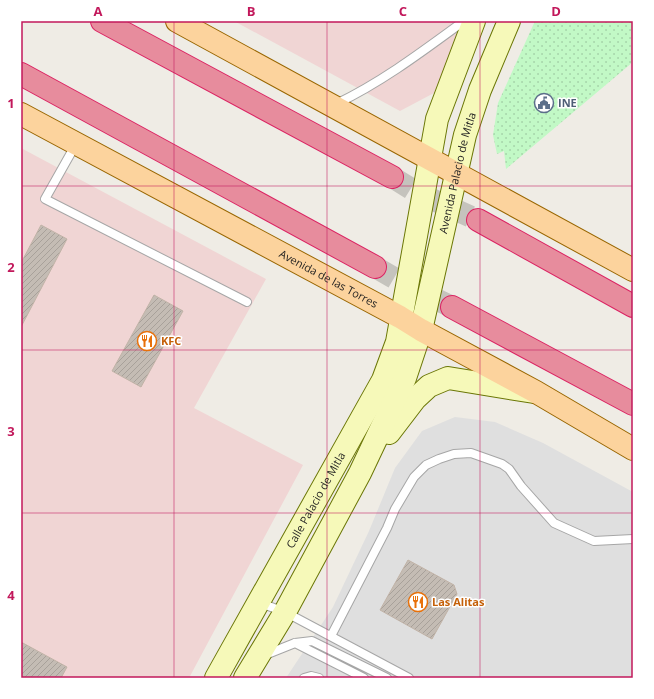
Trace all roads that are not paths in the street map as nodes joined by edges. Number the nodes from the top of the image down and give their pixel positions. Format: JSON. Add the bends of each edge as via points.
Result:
{"nodes":[{"id":1,"x":102,"y":21,"type":"edge"},
{"id":2,"x":464,"y":21,"type":"edge"},
{"id":3,"x":474,"y":21,"type":"edge"},
{"id":4,"x":510,"y":21,"type":"edge"},
{"id":5,"x":187,"y":23,"type":"edge"},
{"id":6,"x":21,"y":74,"type":"edge"},
{"id":7,"x":330,"y":106,"type":"junction"},
{"id":8,"x":21,"y":114,"type":"edge"},
{"id":9,"x":76,"y":144,"type":"junction"},
{"id":10,"x":429,"y":160,"type":"junction"},
{"id":11,"x":457,"y":174,"type":"junction"},
{"id":12,"x":392,"y":177,"type":"tunnel mouth"},
{"id":13,"x":478,"y":220,"type":"tunnel mouth"},
{"id":14,"x":375,"y":267,"type":"tunnel mouth"},
{"id":15,"x":633,"y":270,"type":"edge"},
{"id":16,"x":247,"y":302,"type":"dead end"},
{"id":17,"x":633,"y":306,"type":"edge"},
{"id":18,"x":452,"y":307,"type":"tunnel mouth"},
{"id":19,"x":400,"y":317,"type":"junction"},
{"id":20,"x":421,"y":330,"type":"junction"},
{"id":21,"x":536,"y":392,"type":"junction"},
{"id":22,"x":633,"y":404,"type":"edge"},
{"id":23,"x":633,"y":449,"type":"edge"},
{"id":24,"x":360,"y":473,"type":"junction"},
{"id":25,"x":633,"y":539,"type":"edge"},
{"id":26,"x":260,"y":602,"type":"junction"},
{"id":27,"x":285,"y":612,"type":"junction"},
{"id":28,"x":331,"y":636,"type":"junction"},
{"id":29,"x":295,"y":643,"type":"junction"},
{"id":30,"x":255,"y":659,"type":"junction"},
{"id":31,"x":216,"y":678,"type":"edge"},
{"id":32,"x":245,"y":678,"type":"edge"},
{"id":33,"x":304,"y":678,"type":"edge"},
{"id":34,"x":319,"y":678,"type":"edge"},
{"id":35,"x":364,"y":678,"type":"edge"},
{"id":36,"x":387,"y":678,"type":"edge"},
{"id":37,"x":409,"y":678,"type":"edge"}],
"edges":[{"from":1,"to":12,"type":"highway"},
{"from":2,"to":7,"type":"lane","via":[[398,68],[358,93]]},
{"from":3,"to":10,"type":"main road","via":[[437,119]]},
{"from":4,"to":11,"type":"main road","name":"Avenida Palacio de Mitla","via":[[480,90],[465,135]]},
{"from":5,"to":7,"type":"main road"},
{"from":6,"to":14,"type":"highway"},
{"from":7,"to":10,"type":"main road"},
{"from":8,"to":9,"type":"main road","name":"Avenida de las Torres"},
{"from":9,"to":16,"type":"lane","via":[[45,199]]},
{"from":9,"to":19,"type":"main road","name":"Avenida de las Torres"},
{"from":10,"to":11,"type":"main road"},
{"from":10,"to":19,"type":"main road"},
{"from":11,"to":15,"type":"main road"},
{"from":11,"to":20,"type":"main road","name":"Avenida Palacio de Mitla"},
{"from":13,"to":17,"type":"highway"},
{"from":18,"to":22,"type":"highway"},
{"from":19,"to":20,"type":"main road","name":"Avenida de las Torres"},
{"from":19,"to":26,"type":"main road","name":"Calle Palacio de Mitla","via":[[397,342],[383,380]]},
{"from":20,"to":21,"type":"main road","name":"Avenida de las Torres"},
{"from":20,"to":24,"type":"main road","via":[[405,378]]},
{"from":21,"to":23,"type":"main road","name":"Avenida de las Torres"},
{"from":21,"to":24,"type":"main road","via":[[448,378],[429,386],[415,398]]},
{"from":24,"to":27,"type":"main road"},
{"from":25,"to":28,"type":"lane","via":[[601,542],[584,538],[554,523],[506,467],[481,455],[454,454],[439,458],[426,465],[414,477],[395,509],[388,528]]},
{"from":26,"to":27,"type":"lane"},
{"from":26,"to":31,"type":"main road","name":"Calle Palacio de Mitla"},
{"from":27,"to":28,"type":"lane"},
{"from":27,"to":30,"type":"main road"},
{"from":28,"to":37,"type":"lane"},
{"from":29,"to":30,"type":"lane"},
{"from":29,"to":35,"type":"lane"},
{"from":29,"to":36,"type":"lane","via":[[312,640]]},
{"from":30,"to":32,"type":"main road"},
{"from":33,"to":34,"type":"lane"}]}
